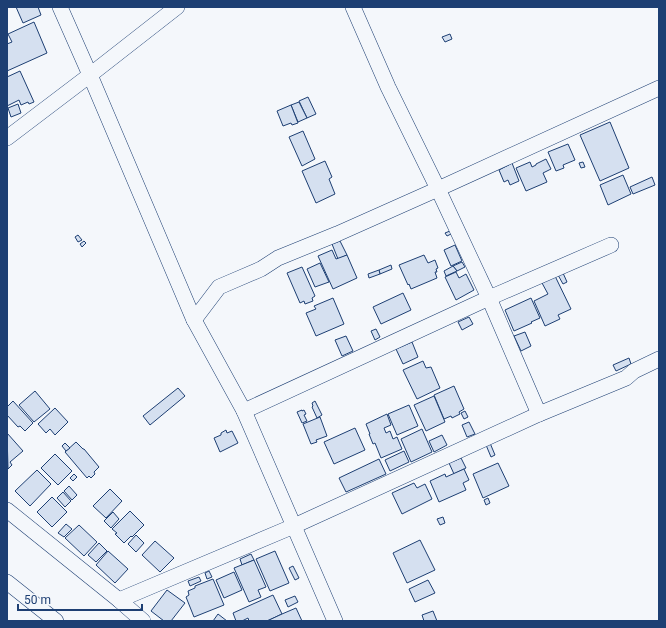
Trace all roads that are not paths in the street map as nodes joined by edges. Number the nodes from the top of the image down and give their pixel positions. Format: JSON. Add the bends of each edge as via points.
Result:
{"nodes":[{"id":1,"x":60,"y":7,"type":"edge"},
{"id":2,"x":177,"y":7,"type":"edge"},
{"id":3,"x":352,"y":7,"type":"edge"},
{"id":4,"x":90,"y":76,"type":"junction"},
{"id":5,"x":659,"y":88,"type":"edge"},
{"id":6,"x":7,"y":138,"type":"edge"},
{"id":7,"x":438,"y":189,"type":"junction"},
{"id":8,"x":611,"y":245,"type":"dead end"},
{"id":9,"x":489,"y":298,"type":"junction"},
{"id":10,"x":194,"y":320,"type":"junction"},
{"id":11,"x":659,"y":359,"type":"edge"},
{"id":12,"x":244,"y":411,"type":"junction"},
{"id":13,"x":539,"y":414,"type":"junction"},
{"id":14,"x":7,"y":510,"type":"edge"},
{"id":15,"x":294,"y":526,"type":"junction"},
{"id":16,"x":7,"y":582,"type":"edge"},
{"id":17,"x":119,"y":600,"type":"junction"},
{"id":18,"x":56,"y":621,"type":"edge"},
{"id":19,"x":143,"y":621,"type":"edge"},
{"id":20,"x":335,"y":621,"type":"edge"}],
"edges":[{"from":1,"to":4,"type":"street"},
{"from":2,"to":4,"type":"street"},
{"from":3,"to":7,"type":"street"},
{"from":4,"to":6,"type":"street"},
{"from":4,"to":10,"type":"street"},
{"from":5,"to":7,"type":"street"},
{"from":7,"to":9,"type":"street"},
{"from":7,"to":10,"type":"street","via":[[278,258],[261,269],[219,287]]},
{"from":8,"to":9,"type":"street"},
{"from":9,"to":12,"type":"street"},
{"from":9,"to":13,"type":"street"},
{"from":10,"to":12,"type":"street"},
{"from":11,"to":13,"type":"street","via":[[634,371],[626,378]]},
{"from":12,"to":15,"type":"street"},
{"from":13,"to":15,"type":"street"},
{"from":14,"to":17,"type":"street"},
{"from":15,"to":17,"type":"street"},
{"from":15,"to":20,"type":"street"},
{"from":16,"to":18,"type":"street"},
{"from":17,"to":19,"type":"street"}]}
